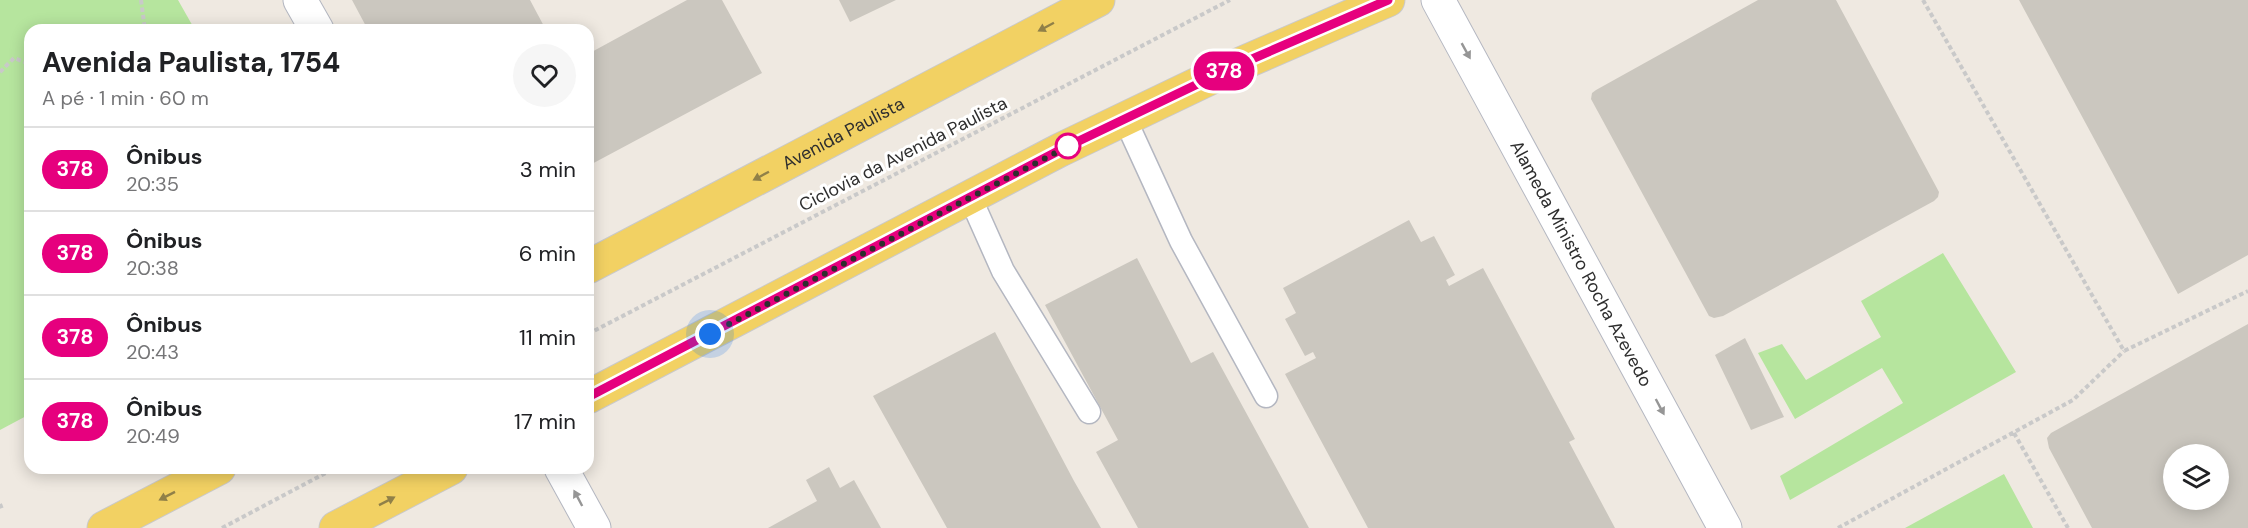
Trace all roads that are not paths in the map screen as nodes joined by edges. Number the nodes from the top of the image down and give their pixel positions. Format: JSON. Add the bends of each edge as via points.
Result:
{"nodes":[{"id":1,"x":300,"y":0,"type":"edge"},
{"id":2,"x":1096,"y":0,"type":"edge"},
{"id":3,"x":1388,"y":0,"type":"edge"},
{"id":4,"x":1438,"y":0,"type":"edge"},
{"id":5,"x":314,"y":24,"type":"edge"},
{"id":6,"x":1125,"y":119,"type":"junction"},
{"id":7,"x":970,"y":197,"type":"junction"},
{"id":8,"x":594,"y":264,"type":"edge"},
{"id":9,"x":594,"y":394,"type":"edge"},
{"id":10,"x":1266,"y":396,"type":"dead end"},
{"id":11,"x":1089,"y":412,"type":"dead end"},
{"id":12,"x":208,"y":474,"type":"edge"},
{"id":13,"x":440,"y":474,"type":"edge"},
{"id":14,"x":564,"y":474,"type":"edge"},
{"id":15,"x":104,"y":528,"type":"edge"},
{"id":16,"x":336,"y":528,"type":"edge"},
{"id":17,"x":594,"y":528,"type":"edge"},
{"id":18,"x":1725,"y":528,"type":"edge"}],
"edges":[{"from":1,"to":5,"type":"street"},
{"from":2,"to":8,"type":"main road","name":"Avenida Paulista","one_way":true},
{"from":3,"to":6,"type":"main road"},
{"from":4,"to":18,"type":"street","name":"Alameda Ministro Rocha Azevedo","one_way":true},
{"from":6,"to":7,"type":"main road"},
{"from":6,"to":10,"type":"lane","via":[[1181,241]]},
{"from":7,"to":9,"type":"main road"},
{"from":7,"to":11,"type":"lane","via":[[1003,271]]},
{"from":12,"to":15,"type":"main road","one_way":true},
{"from":16,"to":13,"type":"main road","one_way":true},
{"from":17,"to":14,"type":"street","one_way":true}]}
